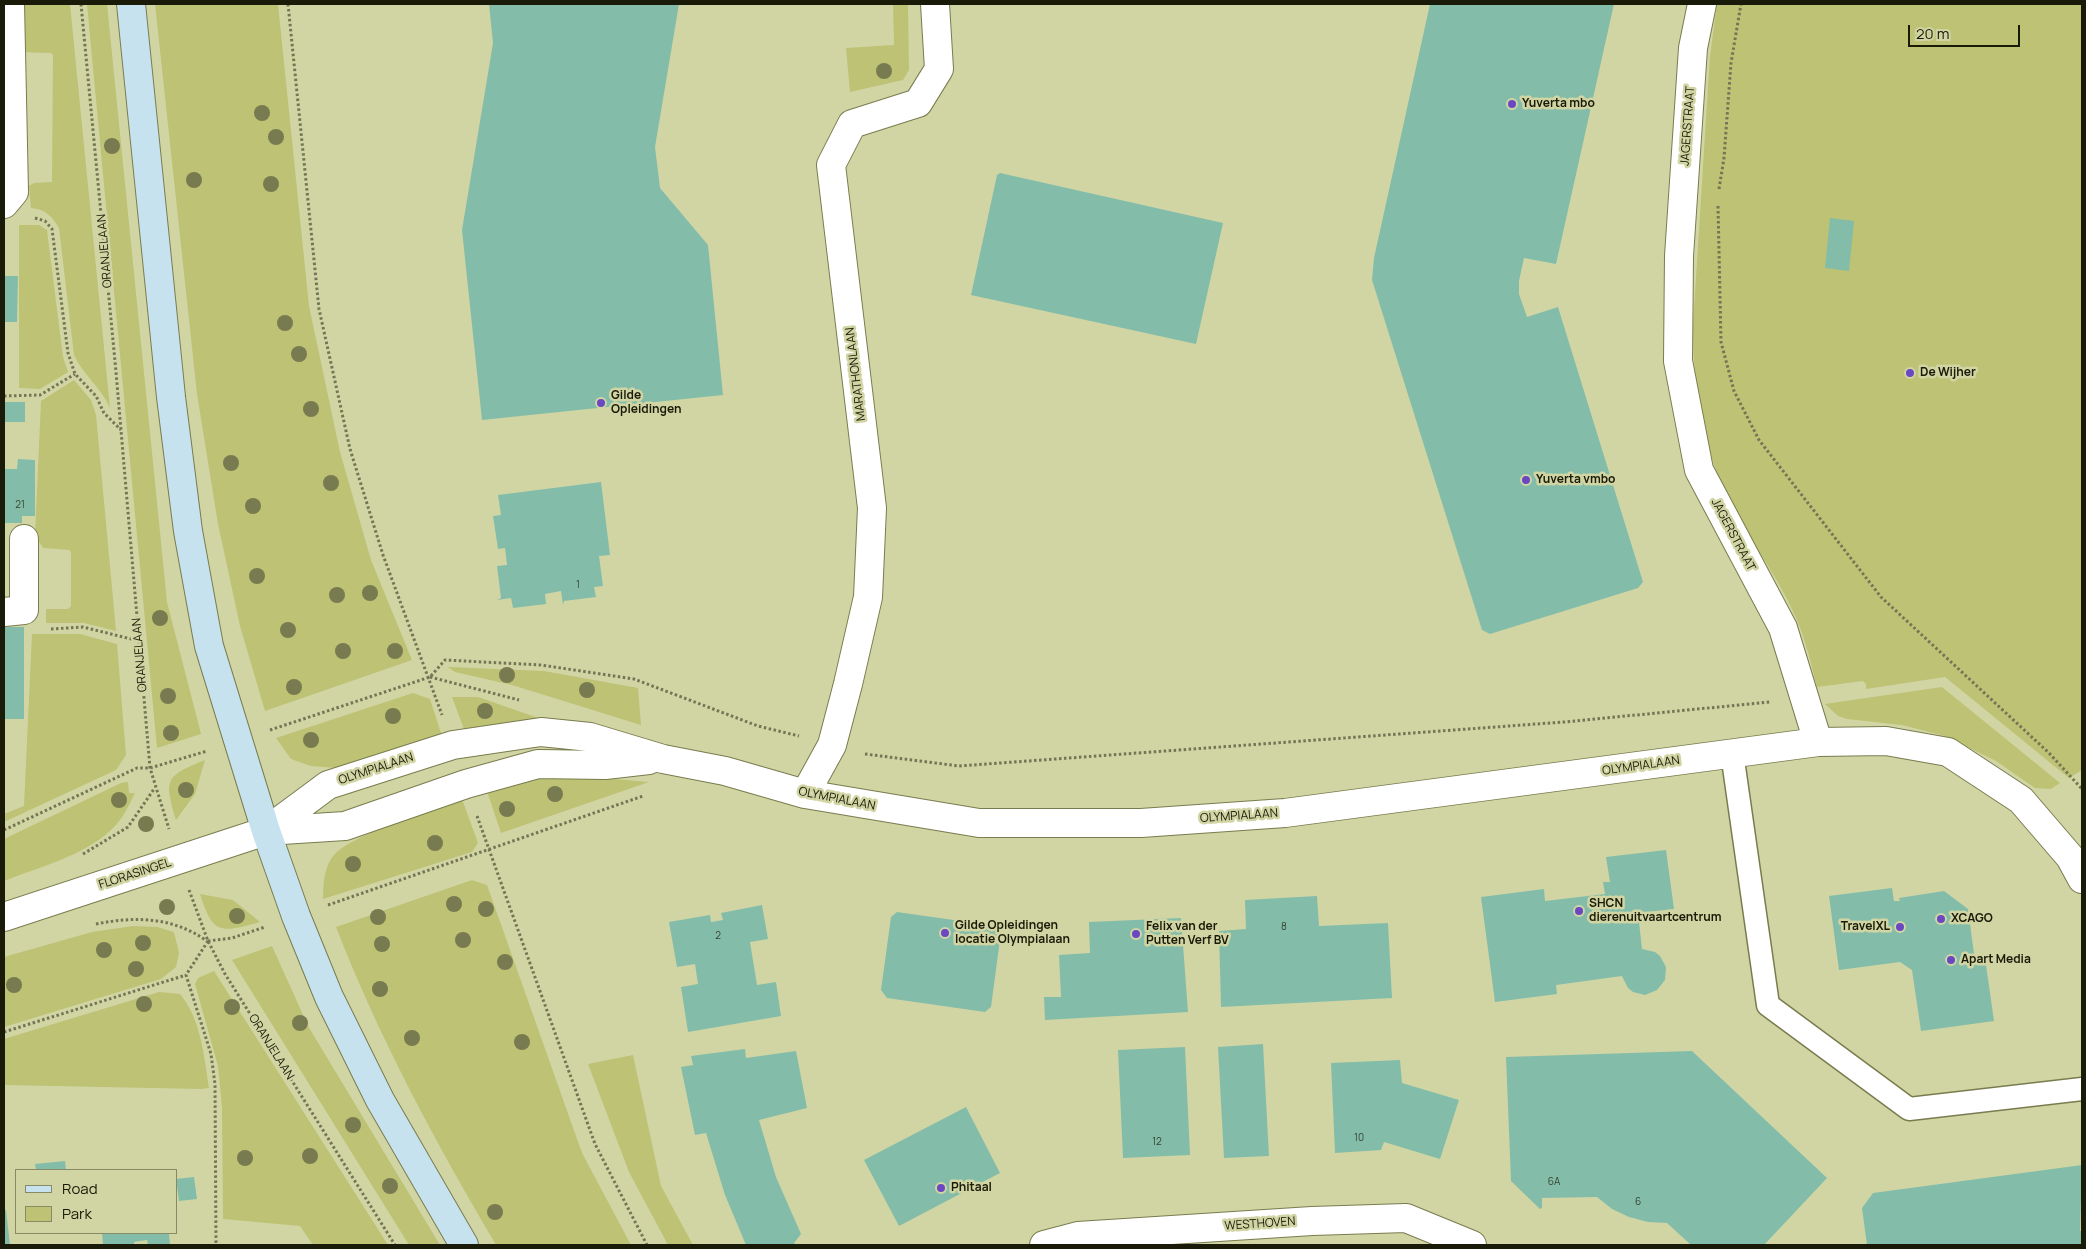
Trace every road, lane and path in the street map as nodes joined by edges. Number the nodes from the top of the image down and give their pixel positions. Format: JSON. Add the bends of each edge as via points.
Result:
{"nodes":[{"id":1,"x":10,"y":4,"type":"edge"},
{"id":2,"x":81,"y":4,"type":"edge"},
{"id":3,"x":131,"y":4,"type":"edge"},
{"id":4,"x":288,"y":4,"type":"edge"},
{"id":5,"x":935,"y":4,"type":"edge"},
{"id":6,"x":1702,"y":4,"type":"edge"},
{"id":7,"x":1741,"y":4,"type":"edge"},
{"id":8,"x":4,"y":204,"type":"edge"},
{"id":9,"x":33,"y":218,"type":"dead end"},
{"id":10,"x":75,"y":374,"type":"junction"},
{"id":11,"x":4,"y":396,"type":"edge"},
{"id":12,"x":122,"y":431,"type":"junction"},
{"id":13,"x":24,"y":539,"type":"dead end"},
{"id":14,"x":14,"y":611,"type":"edge"},
{"id":15,"x":139,"y":641,"type":"junction"},
{"id":16,"x":430,"y":677,"type":"junction"},
{"id":17,"x":1802,"y":688,"type":"junction"},
{"id":18,"x":238,"y":741,"type":"junction"},
{"id":19,"x":1818,"y":742,"type":"junction"},
{"id":20,"x":832,"y":745,"type":"junction"},
{"id":21,"x":1732,"y":754,"type":"junction"},
{"id":22,"x":663,"y":759,"type":"junction"},
{"id":23,"x":150,"y":768,"type":"junction"},
{"id":24,"x":155,"y":789,"type":"junction"},
{"id":25,"x":2082,"y":789,"type":"edge"},
{"id":26,"x":805,"y":794,"type":"junction"},
{"id":27,"x":4,"y":830,"type":"edge"},
{"id":28,"x":266,"y":831,"type":"junction"},
{"id":29,"x":489,"y":850,"type":"junction"},
{"id":30,"x":74,"y":859,"type":"dead end"},
{"id":31,"x":179,"y":859,"type":"junction"},
{"id":32,"x":2082,"y":878,"type":"edge"},
{"id":33,"x":296,"y":916,"type":"junction"},
{"id":34,"x":4,"y":917,"type":"edge"},
{"id":35,"x":94,"y":925,"type":"dead end"},
{"id":36,"x":208,"y":941,"type":"junction"},
{"id":37,"x":186,"y":975,"type":"junction"},
{"id":38,"x":4,"y":1032,"type":"edge"},
{"id":39,"x":2082,"y":1089,"type":"edge"},
{"id":40,"x":216,"y":1245,"type":"edge"},
{"id":41,"x":395,"y":1245,"type":"edge"},
{"id":42,"x":464,"y":1245,"type":"edge"},
{"id":43,"x":647,"y":1245,"type":"edge"},
{"id":44,"x":1044,"y":1245,"type":"edge"},
{"id":45,"x":1472,"y":1245,"type":"edge"}],
"edges":[{"from":1,"to":8,"type":"street","via":[[14,192]]},
{"from":2,"to":12,"type":"path","name":"ORANJELAAN"},
{"from":3,"to":18,"type":"street","via":[[188,531],[209,646]]},
{"from":4,"to":16,"type":"path","via":[[319,309],[350,449],[383,555]]},
{"from":5,"to":20,"type":"street","name":"MARATHONLAAN","via":[[939,69],[918,103],[852,124],[831,165],[872,508],[868,597]]},
{"from":6,"to":17,"type":"street","name":"JAGERSTRAAT","via":[[1693,48],[1687,137],[1679,256],[1678,360],[1699,470],[1783,628]]},
{"from":7,"to":25,"type":"path","via":[[1731,63],[1718,197],[1721,342],[1734,391],[1759,440],[1882,597],[2049,753]]},
{"from":9,"to":10,"type":"path","via":[[52,228],[68,353]]},
{"from":10,"to":11,"type":"path","via":[[40,395]]},
{"from":10,"to":12,"type":"path"},
{"from":12,"to":15,"type":"path","name":"ORANJELAAN"},
{"from":13,"to":14,"type":"street"},
{"from":14,"to":15,"type":"path","via":[[38,610],[36,630],[83,627]]},
{"from":15,"to":23,"type":"path","name":"ORANJELAAN"},
{"from":16,"to":18,"type":"path"},
{"from":16,"to":20,"type":"path","via":[[445,660],[541,664],[634,679],[758,726]]},
{"from":17,"to":19,"type":"street","name":"JAGERSTRAAT"},
{"from":17,"to":20,"type":"path","via":[[1766,704],[959,766],[861,753]]},
{"from":18,"to":23,"type":"path"},
{"from":18,"to":28,"type":"street"},
{"from":19,"to":21,"type":"street","name":"OLYMPIALAAN"},
{"from":19,"to":32,"type":"street","via":[[1886,741],[1948,752],[2021,800],[2070,857]]},
{"from":20,"to":26,"type":"street","name":"MARATHONLAAN"},
{"from":21,"to":26,"type":"street","name":"OLYMPIALAAN","via":[[1285,813],[1141,823],[979,823]]},
{"from":21,"to":39,"type":"lane","via":[[1768,1005],[1909,1109]]},
{"from":22,"to":26,"type":"street","name":"OLYMPIALAAN","via":[[725,771]]},
{"from":22,"to":28,"type":"street","name":"OLYMPIALAAN","via":[[605,765],[538,764],[466,784],[346,826]]},
{"from":22,"to":28,"type":"street","name":"OLYMPIALAAN","via":[[590,737],[541,732],[453,745],[328,785]]},
{"from":22,"to":29,"type":"path","via":[[653,793]]},
{"from":23,"to":24,"type":"path","name":"ORANJELAAN"},
{"from":23,"to":27,"type":"path","via":[[137,768]]},
{"from":24,"to":30,"type":"path","via":[[128,827]]},
{"from":24,"to":31,"type":"path","name":"ORANJELAAN"},
{"from":28,"to":31,"type":"street","name":"FLORASINGEL"},
{"from":28,"to":33,"type":"street"},
{"from":29,"to":33,"type":"path"},
{"from":29,"to":43,"type":"path","via":[[595,1144]]},
{"from":31,"to":34,"type":"street","name":"FLORASINGEL"},
{"from":31,"to":36,"type":"path","name":"ORANJELAAN"},
{"from":33,"to":36,"type":"path","via":[[232,938]]},
{"from":33,"to":42,"type":"street","via":[[329,997],[380,1100]]},
{"from":35,"to":36,"type":"path","via":[[118,920],[154,920],[191,929]]},
{"from":36,"to":37,"type":"path"},
{"from":36,"to":41,"type":"path","name":"ORANJELAAN"},
{"from":37,"to":38,"type":"path"},
{"from":37,"to":40,"type":"path","via":[[211,1054],[215,1084]]},
{"from":44,"to":45,"type":"street","name":"WESTHOVEN","via":[[1078,1236],[1406,1218]]}]}
